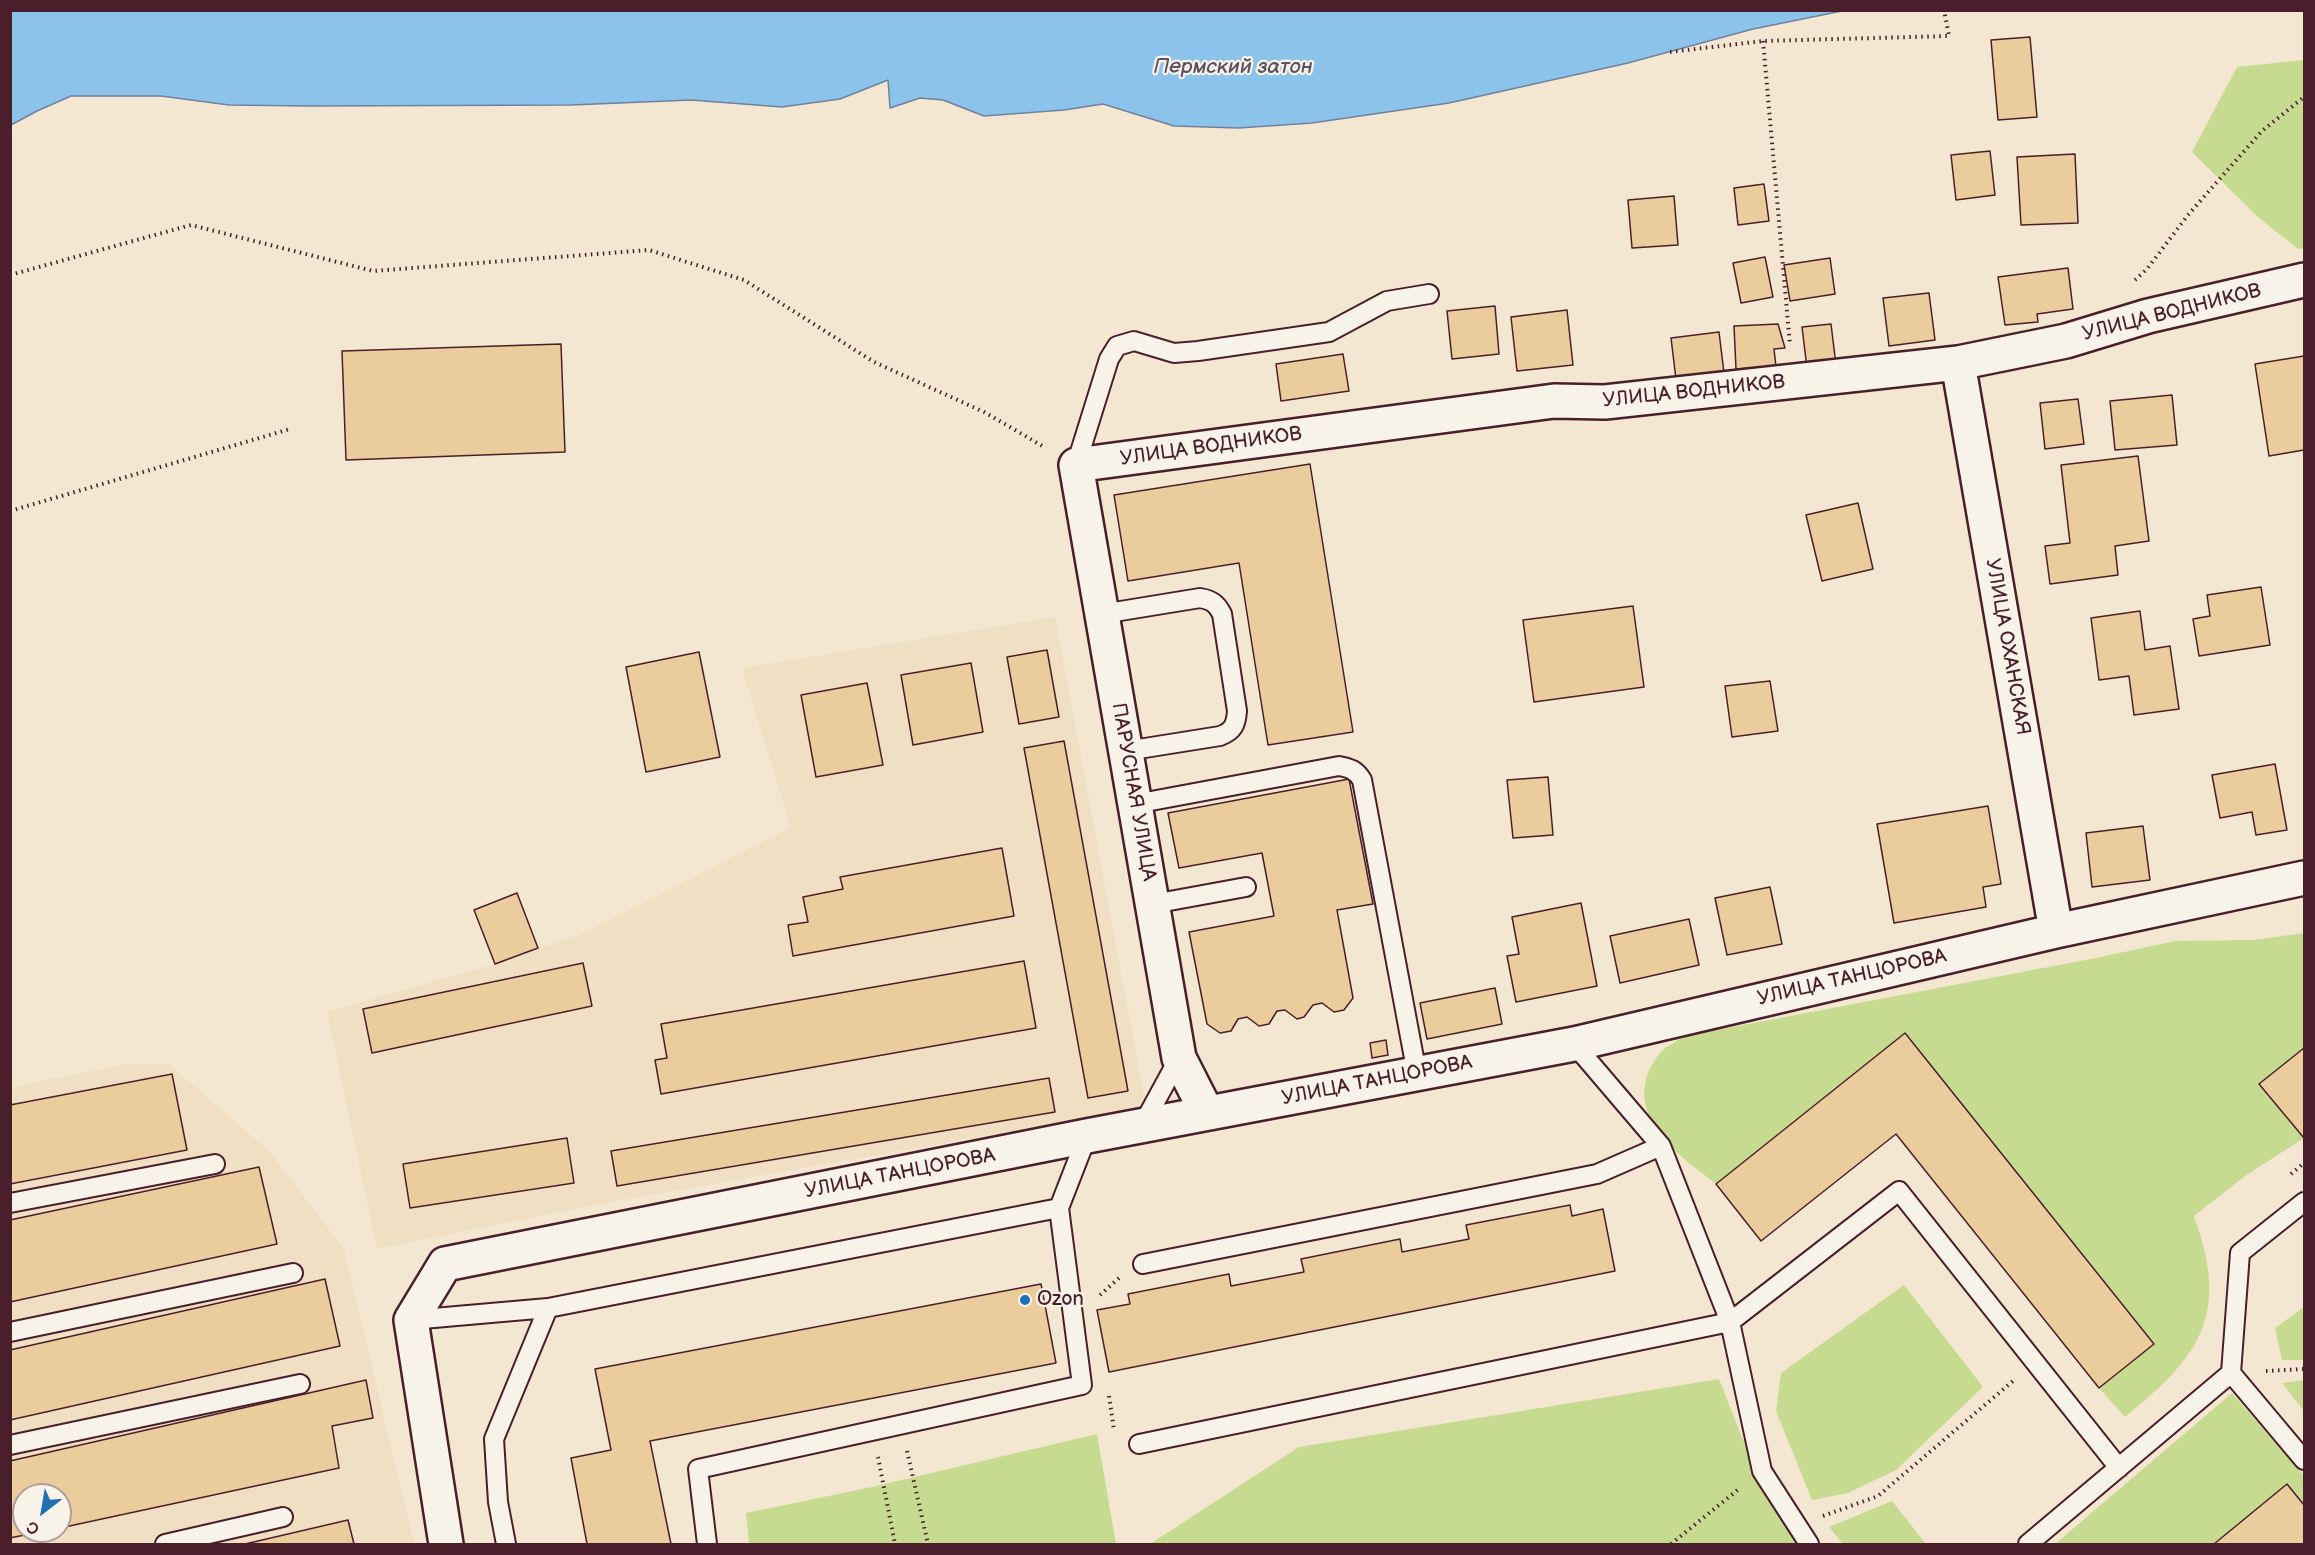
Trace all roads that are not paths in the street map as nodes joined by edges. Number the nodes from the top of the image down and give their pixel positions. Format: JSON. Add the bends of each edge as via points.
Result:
{"nodes":[{"id":1,"x":2304,"y":280,"type":"edge"},
{"id":2,"x":1429,"y":294,"type":"dead end"},
{"id":3,"x":1958,"y":363,"type":"junction"},
{"id":4,"x":1076,"y":465,"type":"junction"},
{"id":5,"x":1102,"y":614,"type":"junction"},
{"id":6,"x":1126,"y":751,"type":"junction"},
{"id":7,"x":1135,"y":804,"type":"junction"},
{"id":8,"x":2304,"y":878,"type":"edge"},
{"id":9,"x":1246,"y":887,"type":"dead end"},
{"id":10,"x":1152,"y":904,"type":"junction"},
{"id":11,"x":2056,"y":931,"type":"junction"},
{"id":12,"x":1574,"y":1044,"type":"junction"},
{"id":13,"x":1179,"y":1058,"type":"junction"},
{"id":14,"x":1417,"y":1074,"type":"junction"},
{"id":15,"x":1207,"y":1113,"type":"junction"},
{"id":16,"x":1143,"y":1126,"type":"junction"},
{"id":17,"x":1087,"y":1136,"type":"junction"},
{"id":18,"x":1661,"y":1146,"type":"junction"},
{"id":19,"x":215,"y":1164,"type":"dead end"},
{"id":20,"x":2304,"y":1202,"type":"edge"},
{"id":21,"x":10,"y":1203,"type":"edge"},
{"id":22,"x":1059,"y":1208,"type":"junction"},
{"id":23,"x":1143,"y":1263,"type":"road end"},
{"id":24,"x":293,"y":1273,"type":"dead end"},
{"id":25,"x":549,"y":1308,"type":"junction"},
{"id":26,"x":411,"y":1320,"type":"junction"},
{"id":27,"x":1730,"y":1322,"type":"junction"},
{"id":28,"x":10,"y":1332,"type":"edge"},
{"id":29,"x":2231,"y":1373,"type":"junction"},
{"id":30,"x":300,"y":1384,"type":"dead end"},
{"id":31,"x":1138,"y":1444,"type":"dead end"},
{"id":32,"x":10,"y":1445,"type":"edge"},
{"id":33,"x":2304,"y":1460,"type":"edge"},
{"id":34,"x":2119,"y":1468,"type":"junction"},
{"id":35,"x":283,"y":1517,"type":"dead end"},
{"id":36,"x":165,"y":1545,"type":"edge"},
{"id":37,"x":446,"y":1545,"type":"edge"},
{"id":38,"x":507,"y":1545,"type":"edge"},
{"id":39,"x":706,"y":1545,"type":"edge"},
{"id":40,"x":1809,"y":1545,"type":"edge"},
{"id":41,"x":2028,"y":1545,"type":"edge"}],
"edges":[{"from":1,"to":3,"type":"street","name":"УЛИЦА ВОДНИКОВ","via":[[2148,316],[2066,341]]},
{"from":2,"to":4,"type":"lane","via":[[1387,301],[1329,332],[1174,353],[1134,341],[1117,346],[1109,359]]},
{"from":3,"to":4,"type":"street","name":"УЛИЦА ВОДНИКОВ","via":[[1605,402],[1554,401]]},
{"from":3,"to":11,"type":"street","name":"УЛИЦА ОХАНСКАЯ"},
{"from":4,"to":5,"type":"street","name":"ПАРУСНАЯ УЛИЦА"},
{"from":5,"to":6,"type":"street","name":"ПАРУСНАЯ УЛИЦА"},
{"from":5,"to":6,"type":"lane","via":[[1200,598],[1218,605],[1222,614],[1238,711],[1231,732]]},
{"from":6,"to":7,"type":"street","name":"ПАРУСНАЯ УЛИЦА"},
{"from":7,"to":10,"type":"street","name":"ПАРУСНАЯ УЛИЦА"},
{"from":7,"to":14,"type":"lane","via":[[1339,766],[1358,773]]},
{"from":8,"to":11,"type":"street","name":"УЛИЦА ТАНЦОРОВА"},
{"from":9,"to":10,"type":"lane"},
{"from":10,"to":13,"type":"street","name":"ПАРУСНАЯ УЛИЦА"},
{"from":11,"to":12,"type":"street","name":"УЛИЦА ТАНЦОРОВА"},
{"from":12,"to":14,"type":"street","name":"УЛИЦА ТАНЦОРОВА"},
{"from":12,"to":18,"type":"lane"},
{"from":13,"to":15,"type":"street","name":"ПАРУСНАЯ УЛИЦА"},
{"from":13,"to":16,"type":"lane"},
{"from":14,"to":15,"type":"street","name":"УЛИЦА ТАНЦОРОВА"},
{"from":15,"to":16,"type":"street","name":"УЛИЦА ТАНЦОРОВА"},
{"from":16,"to":17,"type":"street","name":"УЛИЦА ТАНЦОРОВА"},
{"from":17,"to":22,"type":"lane"},
{"from":17,"to":26,"type":"street","name":"УЛИЦА ТАНЦОРОВА","via":[[445,1264]]},
{"from":18,"to":23,"type":"lane","via":[[1597,1174]]},
{"from":18,"to":27,"type":"lane"},
{"from":19,"to":21,"type":"lane"},
{"from":20,"to":29,"type":"lane","via":[[2240,1253]]},
{"from":22,"to":25,"type":"lane"},
{"from":22,"to":39,"type":"lane","via":[[1082,1385],[698,1469]]},
{"from":24,"to":28,"type":"lane"},
{"from":25,"to":26,"type":"lane"},
{"from":25,"to":38,"type":"lane","via":[[494,1439],[498,1502]]},
{"from":26,"to":37,"type":"street"},
{"from":27,"to":31,"type":"lane"},
{"from":27,"to":34,"type":"lane","via":[[1899,1191]]},
{"from":27,"to":40,"type":"lane","via":[[1762,1471]]},
{"from":29,"to":33,"type":"lane"},
{"from":29,"to":34,"type":"lane"},
{"from":30,"to":32,"type":"lane"},
{"from":34,"to":41,"type":"lane"},
{"from":35,"to":36,"type":"lane"}]}
